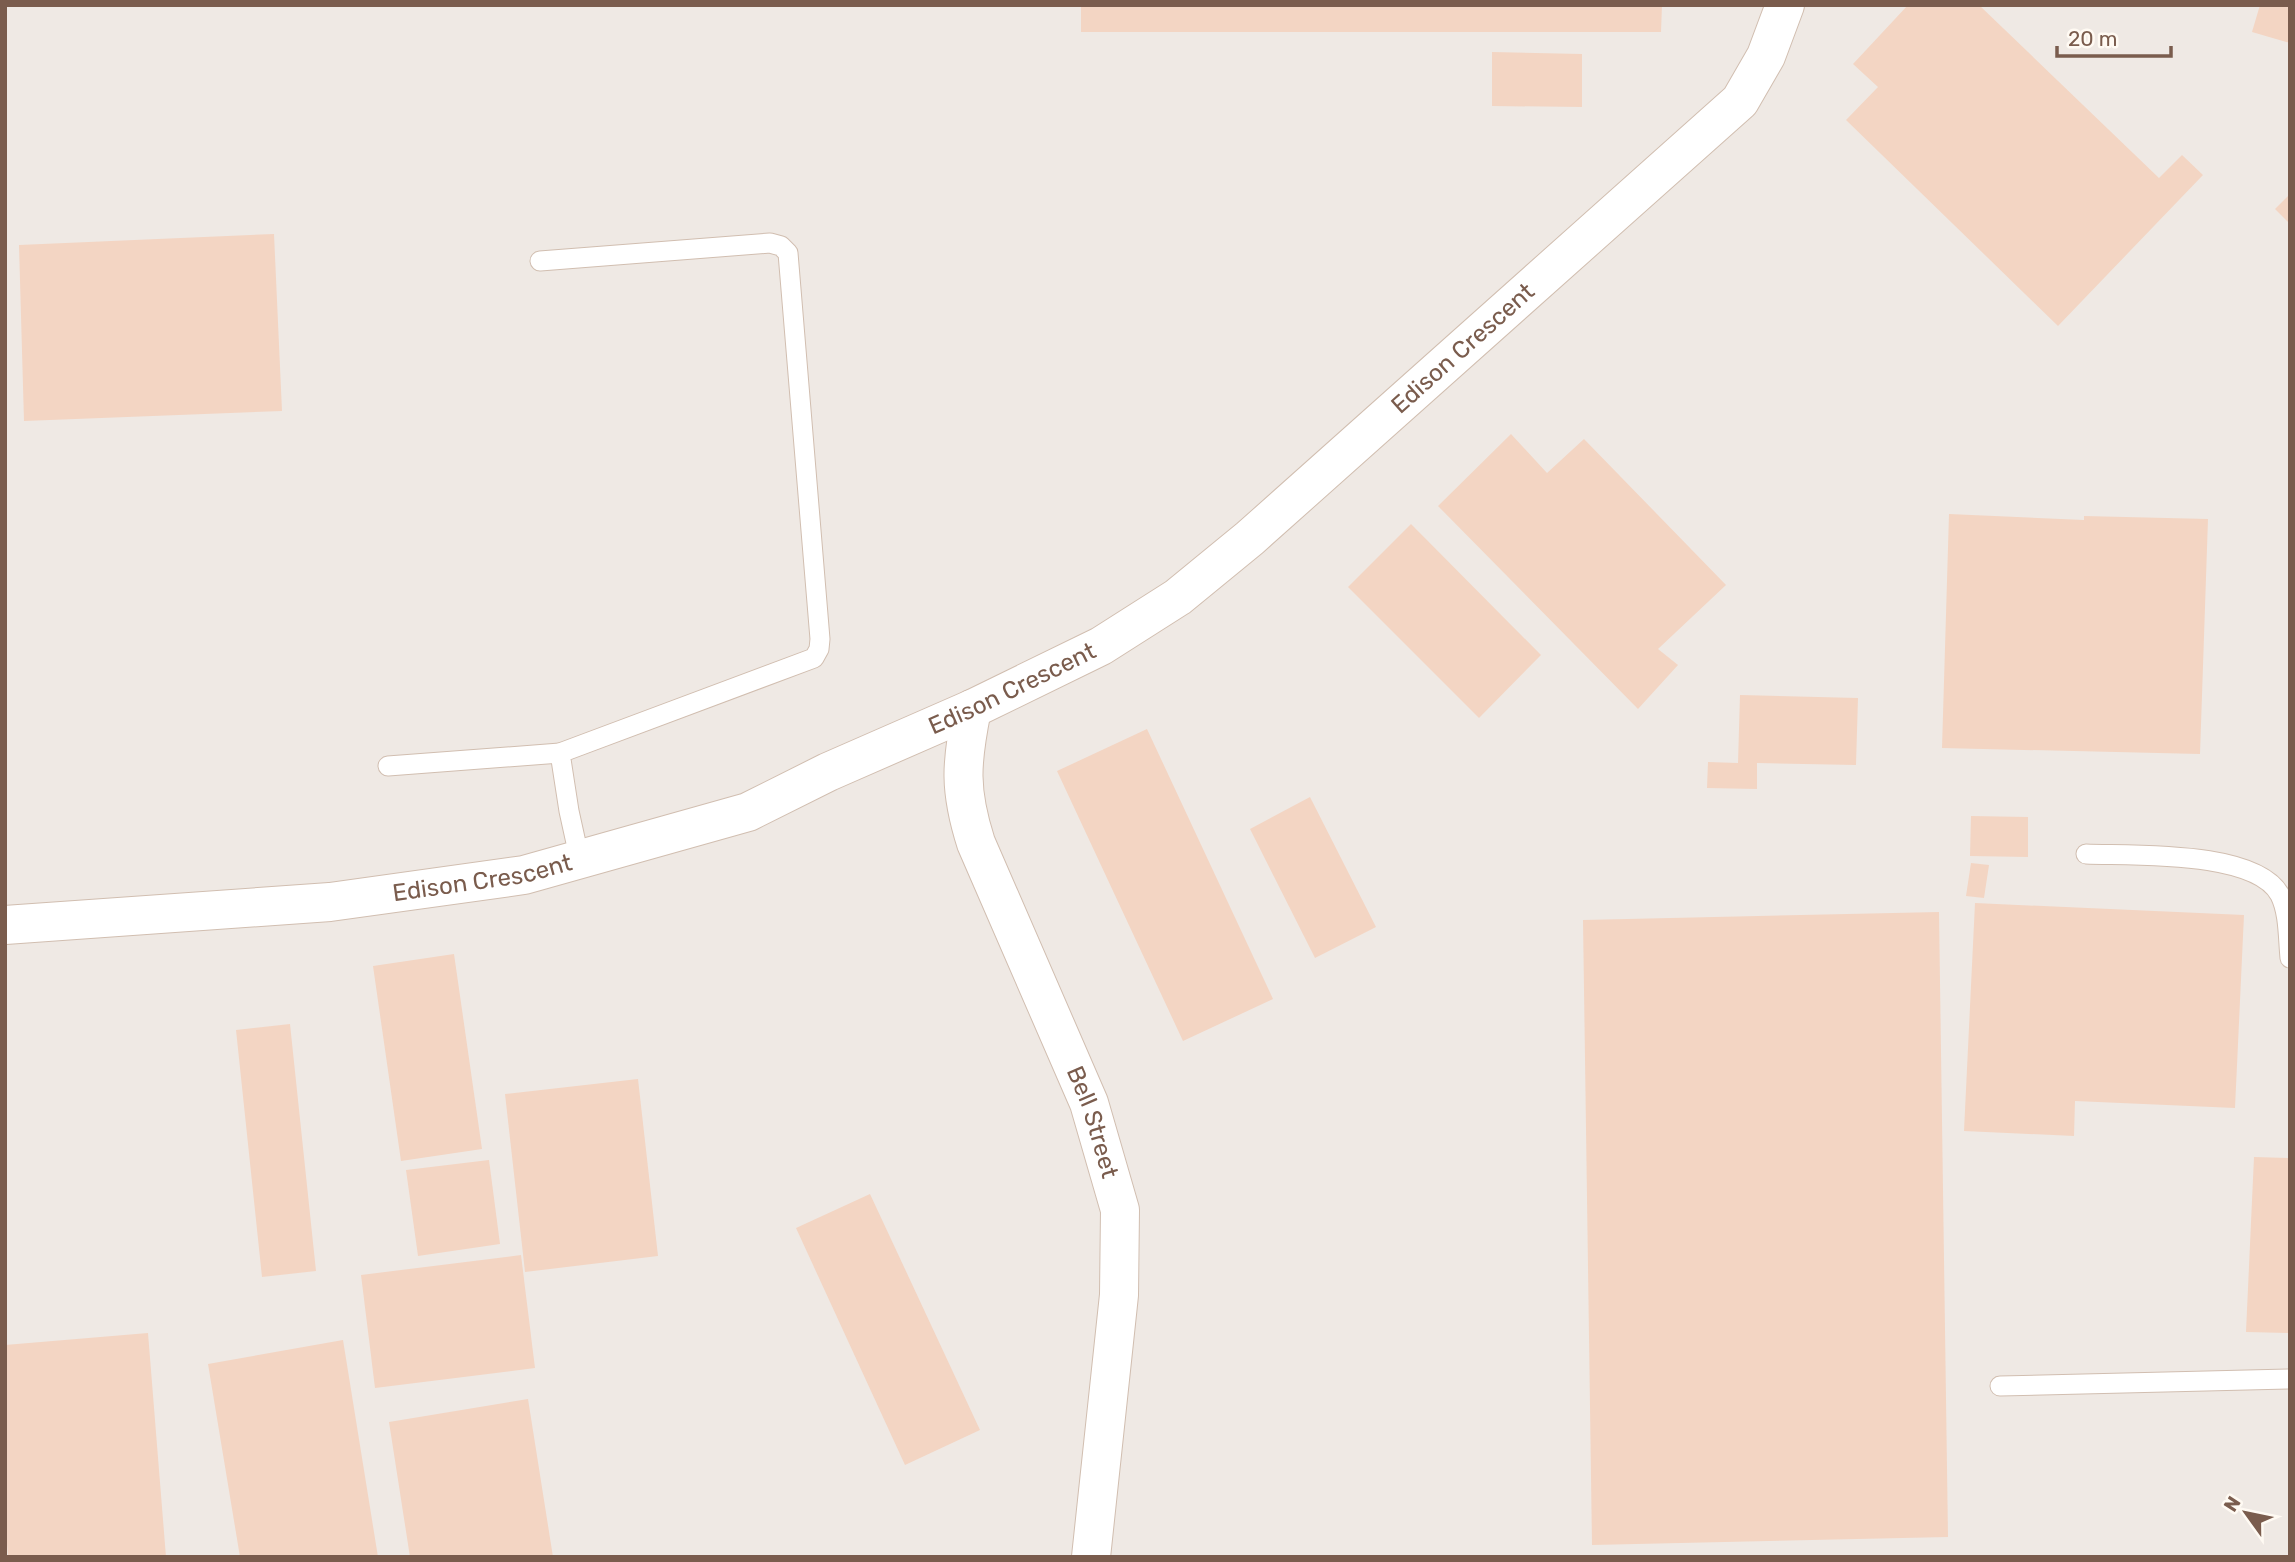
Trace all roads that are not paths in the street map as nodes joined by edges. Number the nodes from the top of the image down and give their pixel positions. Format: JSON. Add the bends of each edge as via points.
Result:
{"nodes":[{"id":1,"x":1785,"y":5,"type":"edge"},
{"id":2,"x":540,"y":261,"type":"dead end"},
{"id":3,"x":972,"y":709,"type":"junction"},
{"id":4,"x":560,"y":753,"type":"junction"},
{"id":5,"x":388,"y":766,"type":"dead end"},
{"id":6,"x":2087,"y":854,"type":"dead end"},
{"id":7,"x":580,"y":861,"type":"junction"},
{"id":8,"x":5,"y":925,"type":"edge"},
{"id":9,"x":2290,"y":958,"type":"edge"},
{"id":10,"x":2290,"y":1379,"type":"edge"},
{"id":11,"x":2000,"y":1386,"type":"dead end"},
{"id":12,"x":1091,"y":1557,"type":"edge"}],
"edges":[{"from":1,"to":3,"type":"street","name":"Edison Crescent","via":[[1766,56],[1740,101],[1250,538],[1178,597],[1101,646]]},
{"from":2,"to":4,"type":"lane","via":[[770,243],[788,253],[820,639],[814,658]]},
{"from":3,"to":7,"type":"street","name":"Edison Crescent","via":[[748,812]]},
{"from":3,"to":12,"type":"street","name":"Bell Street","via":[[962,779],[965,810],[1089,1103],[1120,1210],[1119,1295]]},
{"from":4,"to":5,"type":"lane"},
{"from":4,"to":7,"type":"lane"},
{"from":6,"to":9,"type":"lane","via":[[2217,860],[2253,873],[2279,893]]},
{"from":7,"to":8,"type":"street","name":"Edison Crescent","via":[[524,875],[330,902]]},
{"from":10,"to":11,"type":"lane"}]}
